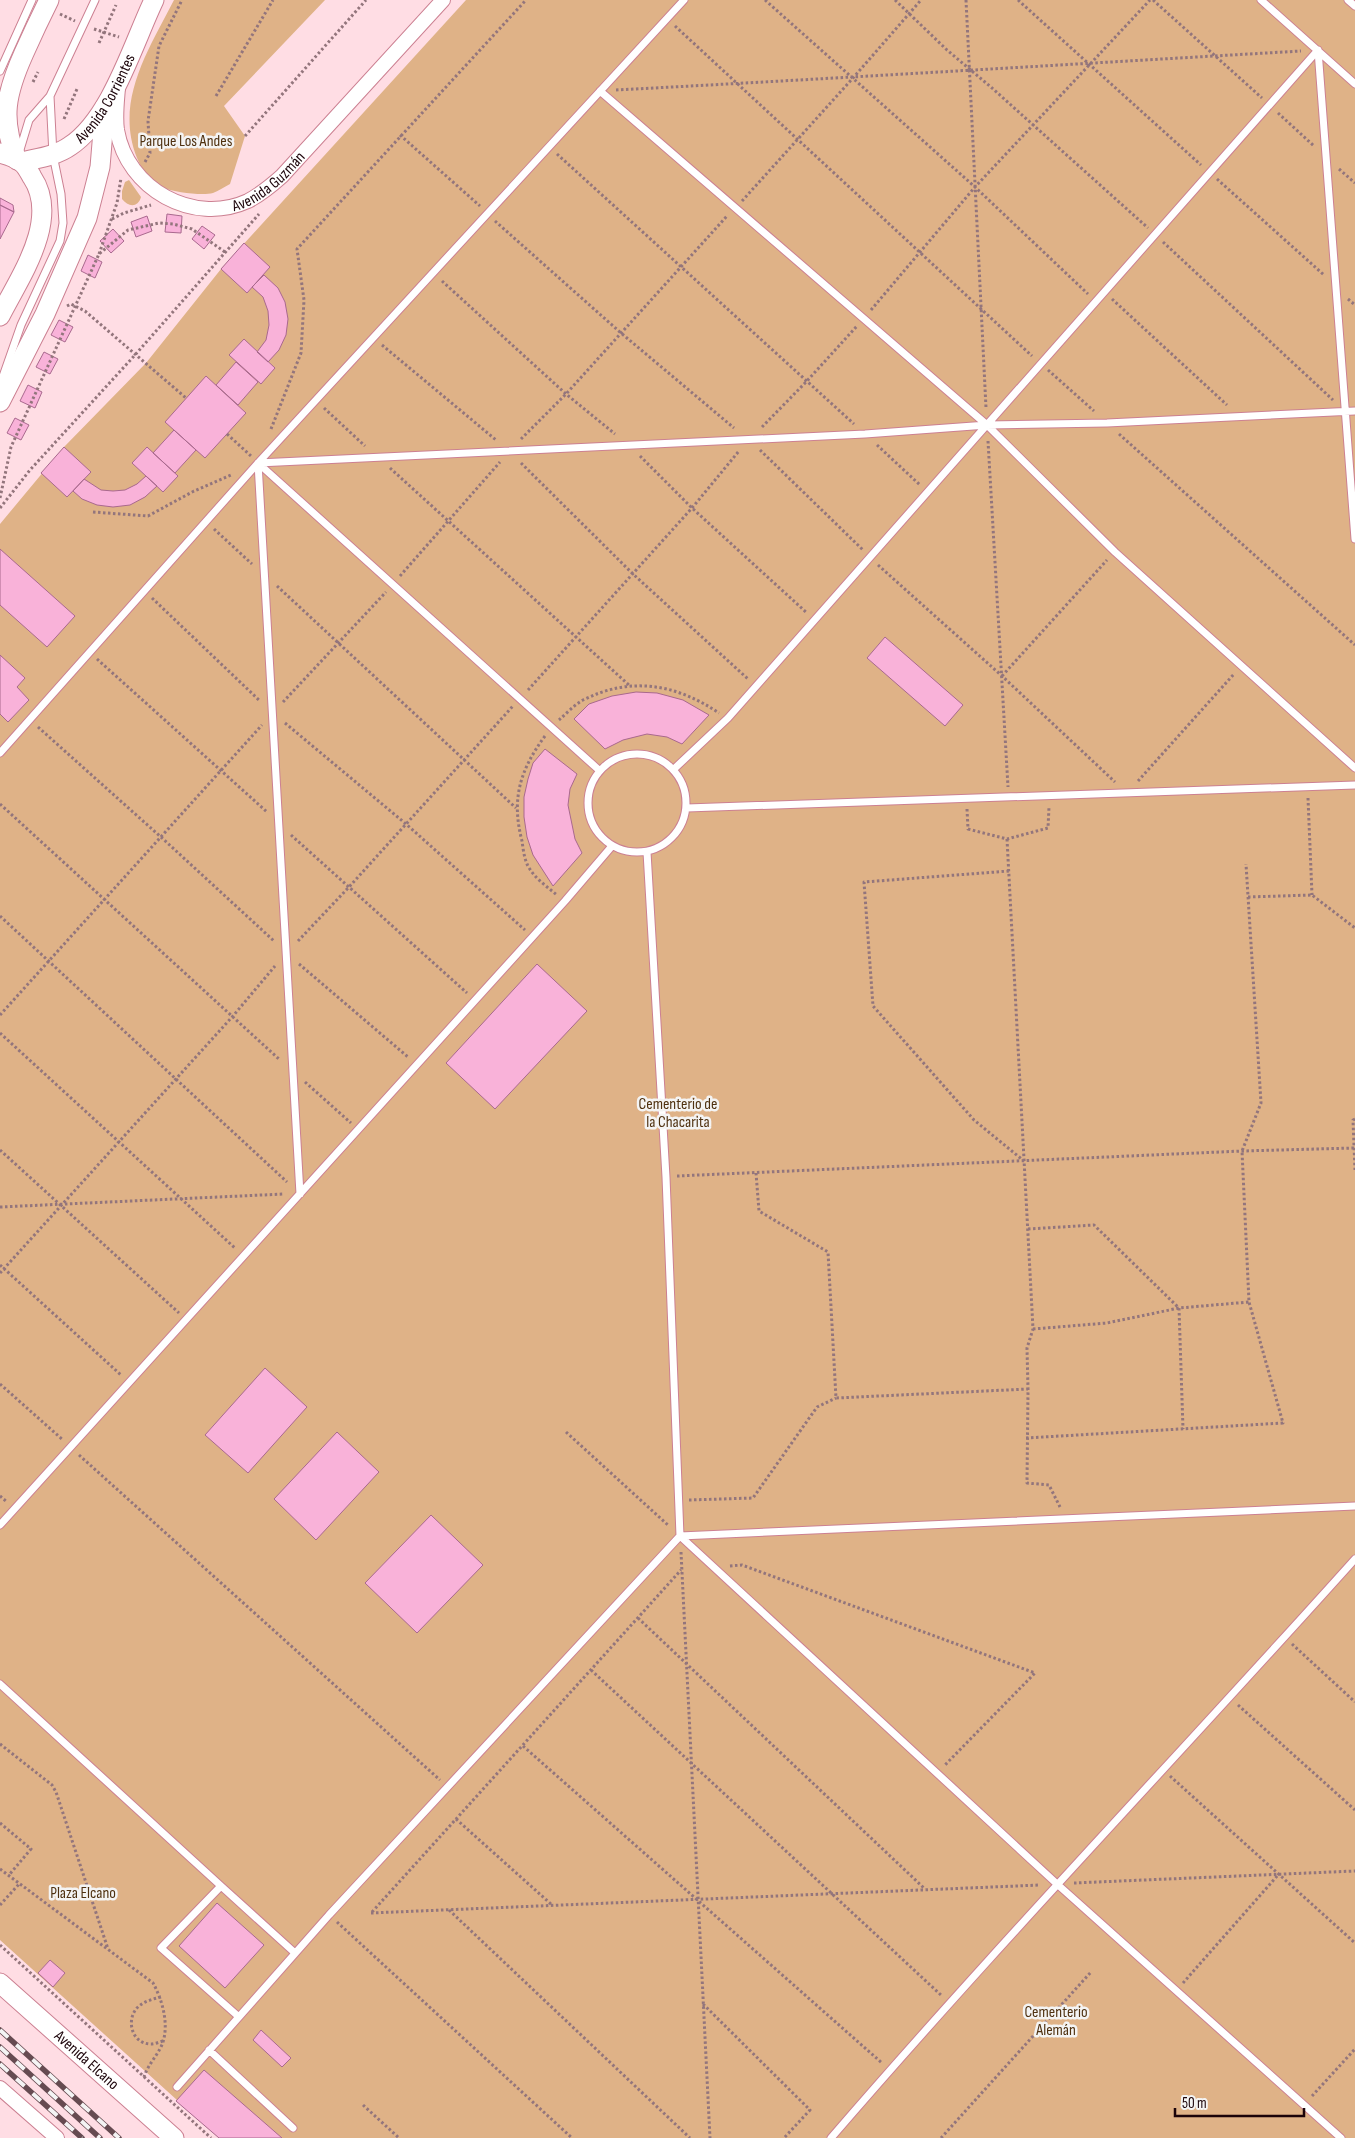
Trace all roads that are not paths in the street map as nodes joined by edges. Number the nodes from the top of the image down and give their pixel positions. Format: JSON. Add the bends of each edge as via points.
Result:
{"nodes":[{"id":1,"x":32,"y":0,"type":"edge"},
{"id":2,"x":49,"y":0,"type":"edge"},
{"id":3,"x":95,"y":0,"type":"edge"},
{"id":4,"x":154,"y":0,"type":"edge"},
{"id":5,"x":442,"y":0,"type":"edge"},
{"id":6,"x":684,"y":0,"type":"edge"},
{"id":7,"x":1261,"y":0,"type":"edge"},
{"id":8,"x":1348,"y":0,"type":"edge"},
{"id":9,"x":1355,"y":6,"type":"edge"},
{"id":10,"x":1318,"y":50,"type":"junction"},
{"id":11,"x":119,"y":78,"type":"junction"},
{"id":12,"x":4,"y":82,"type":"edge"},
{"id":13,"x":1355,"y":84,"type":"edge"},
{"id":14,"x":600,"y":91,"type":"junction"},
{"id":15,"x":50,"y":96,"type":"junction"},
{"id":16,"x":105,"y":107,"type":"junction"},
{"id":17,"x":0,"y":152,"type":"edge"},
{"id":18,"x":53,"y":154,"type":"junction"},
{"id":19,"x":20,"y":161,"type":"junction"},
{"id":20,"x":0,"y":316,"type":"edge"},
{"id":21,"x":0,"y":385,"type":"edge"},
{"id":22,"x":0,"y":402,"type":"edge"},
{"id":23,"x":1355,"y":411,"type":"edge"},
{"id":24,"x":1345,"y":412,"type":"junction"},
{"id":25,"x":986,"y":425,"type":"junction"},
{"id":26,"x":258,"y":463,"type":"junction"},
{"id":27,"x":1355,"y":538,"type":"edge"},
{"id":28,"x":0,"y":753,"type":"edge"},
{"id":29,"x":1355,"y":768,"type":"edge"},
{"id":30,"x":674,"y":769,"type":"junction"},
{"id":31,"x":600,"y":771,"type":"junction"},
{"id":32,"x":1355,"y":785,"type":"edge"},
{"id":33,"x":687,"y":808,"type":"junction"},
{"id":34,"x":612,"y":846,"type":"junction"},
{"id":35,"x":647,"y":852,"type":"junction"},
{"id":36,"x":300,"y":1194,"type":"junction"},
{"id":37,"x":1355,"y":1506,"type":"edge"},
{"id":38,"x":0,"y":1526,"type":"edge"},
{"id":39,"x":680,"y":1536,"type":"junction"},
{"id":40,"x":1355,"y":1559,"type":"edge"},
{"id":41,"x":0,"y":1684,"type":"edge"},
{"id":42,"x":1056,"y":1884,"type":"junction"},
{"id":43,"x":220,"y":1886,"type":"junction"},
{"id":44,"x":295,"y":1953,"type":"junction"},
{"id":45,"x":0,"y":1983,"type":"edge"},
{"id":46,"x":239,"y":2017,"type":"junction"},
{"id":47,"x":209,"y":2050,"type":"junction"},
{"id":48,"x":177,"y":2087,"type":"dead end"},
{"id":49,"x":0,"y":2088,"type":"edge"},
{"id":50,"x":292,"y":2128,"type":"dead end"},
{"id":51,"x":57,"y":2138,"type":"edge"},
{"id":52,"x":174,"y":2138,"type":"edge"},
{"id":53,"x":831,"y":2138,"type":"edge"},
{"id":54,"x":1341,"y":2138,"type":"edge"}],
"edges":[{"from":1,"to":12,"type":"lane"},
{"from":2,"to":12,"type":"main road"},
{"from":3,"to":15,"type":"lane"},
{"from":4,"to":11,"type":"main road","name":"Avenida Corrientes"},
{"from":5,"to":11,"type":"street","name":"Avenida Guzmán","via":[[266,190],[248,201],[227,207],[211,209],[178,204],[150,188],[138,176],[125,154],[117,130]]},
{"from":6,"to":14,"type":"lane"},
{"from":7,"to":10,"type":"lane"},
{"from":8,"to":9,"type":"lane"},
{"from":10,"to":13,"type":"lane"},
{"from":10,"to":24,"type":"lane"},
{"from":10,"to":25,"type":"lane"},
{"from":11,"to":16,"type":"main road","name":"Avenida Corrientes"},
{"from":12,"to":19,"type":"main road","via":[[7,133]]},
{"from":14,"to":25,"type":"lane"},
{"from":14,"to":26,"type":"lane"},
{"from":15,"to":18,"type":"lane"},
{"from":15,"to":19,"type":"lane","via":[[29,120]]},
{"from":16,"to":18,"type":"main road","name":"Avenida Corrientes","via":[[80,138]]},
{"from":16,"to":22,"type":"main road","via":[[100,167],[87,218],[45,314]]},
{"from":17,"to":19,"type":"main road"},
{"from":18,"to":19,"type":"main road","name":"Avenida Corrientes"},
{"from":18,"to":21,"type":"lane","via":[[63,216],[60,241],[21,325]]},
{"from":19,"to":20,"type":"main road","via":[[36,182],[40,195],[40,230],[34,250]]},
{"from":23,"to":24,"type":"lane"},
{"from":24,"to":25,"type":"lane"},
{"from":24,"to":27,"type":"lane"},
{"from":25,"to":26,"type":"lane","via":[[866,434]]},
{"from":25,"to":29,"type":"lane","via":[[1115,552]]},
{"from":25,"to":30,"type":"lane","via":[[728,718]]},
{"from":26,"to":28,"type":"lane"},
{"from":26,"to":31,"type":"lane"},
{"from":26,"to":36,"type":"lane"},
{"from":30,"to":31,"type":"lane","via":[[650,755],[641,755],[623,756]]},
{"from":30,"to":33,"type":"lane","via":[[684,787]]},
{"from":31,"to":34,"type":"lane","via":[[588,797],[593,825]]},
{"from":32,"to":33,"type":"lane"},
{"from":33,"to":35,"type":"lane","via":[[674,837]]},
{"from":34,"to":35,"type":"lane","via":[[629,852]]},
{"from":34,"to":36,"type":"lane"},
{"from":35,"to":39,"type":"lane","via":[[666,1177]]},
{"from":36,"to":38,"type":"lane"},
{"from":37,"to":39,"type":"lane"},
{"from":39,"to":42,"type":"lane"},
{"from":39,"to":44,"type":"lane"},
{"from":40,"to":42,"type":"lane"},
{"from":41,"to":43,"type":"lane"},
{"from":42,"to":53,"type":"lane"},
{"from":42,"to":54,"type":"lane"},
{"from":43,"to":44,"type":"lane"},
{"from":43,"to":46,"type":"lane","via":[[161,1948]]},
{"from":44,"to":46,"type":"lane"},
{"from":45,"to":52,"type":"main road","name":"Avenida Elcano"},
{"from":46,"to":47,"type":"lane"},
{"from":47,"to":48,"type":"lane"},
{"from":47,"to":50,"type":"lane"},
{"from":49,"to":51,"type":"street"}]}
